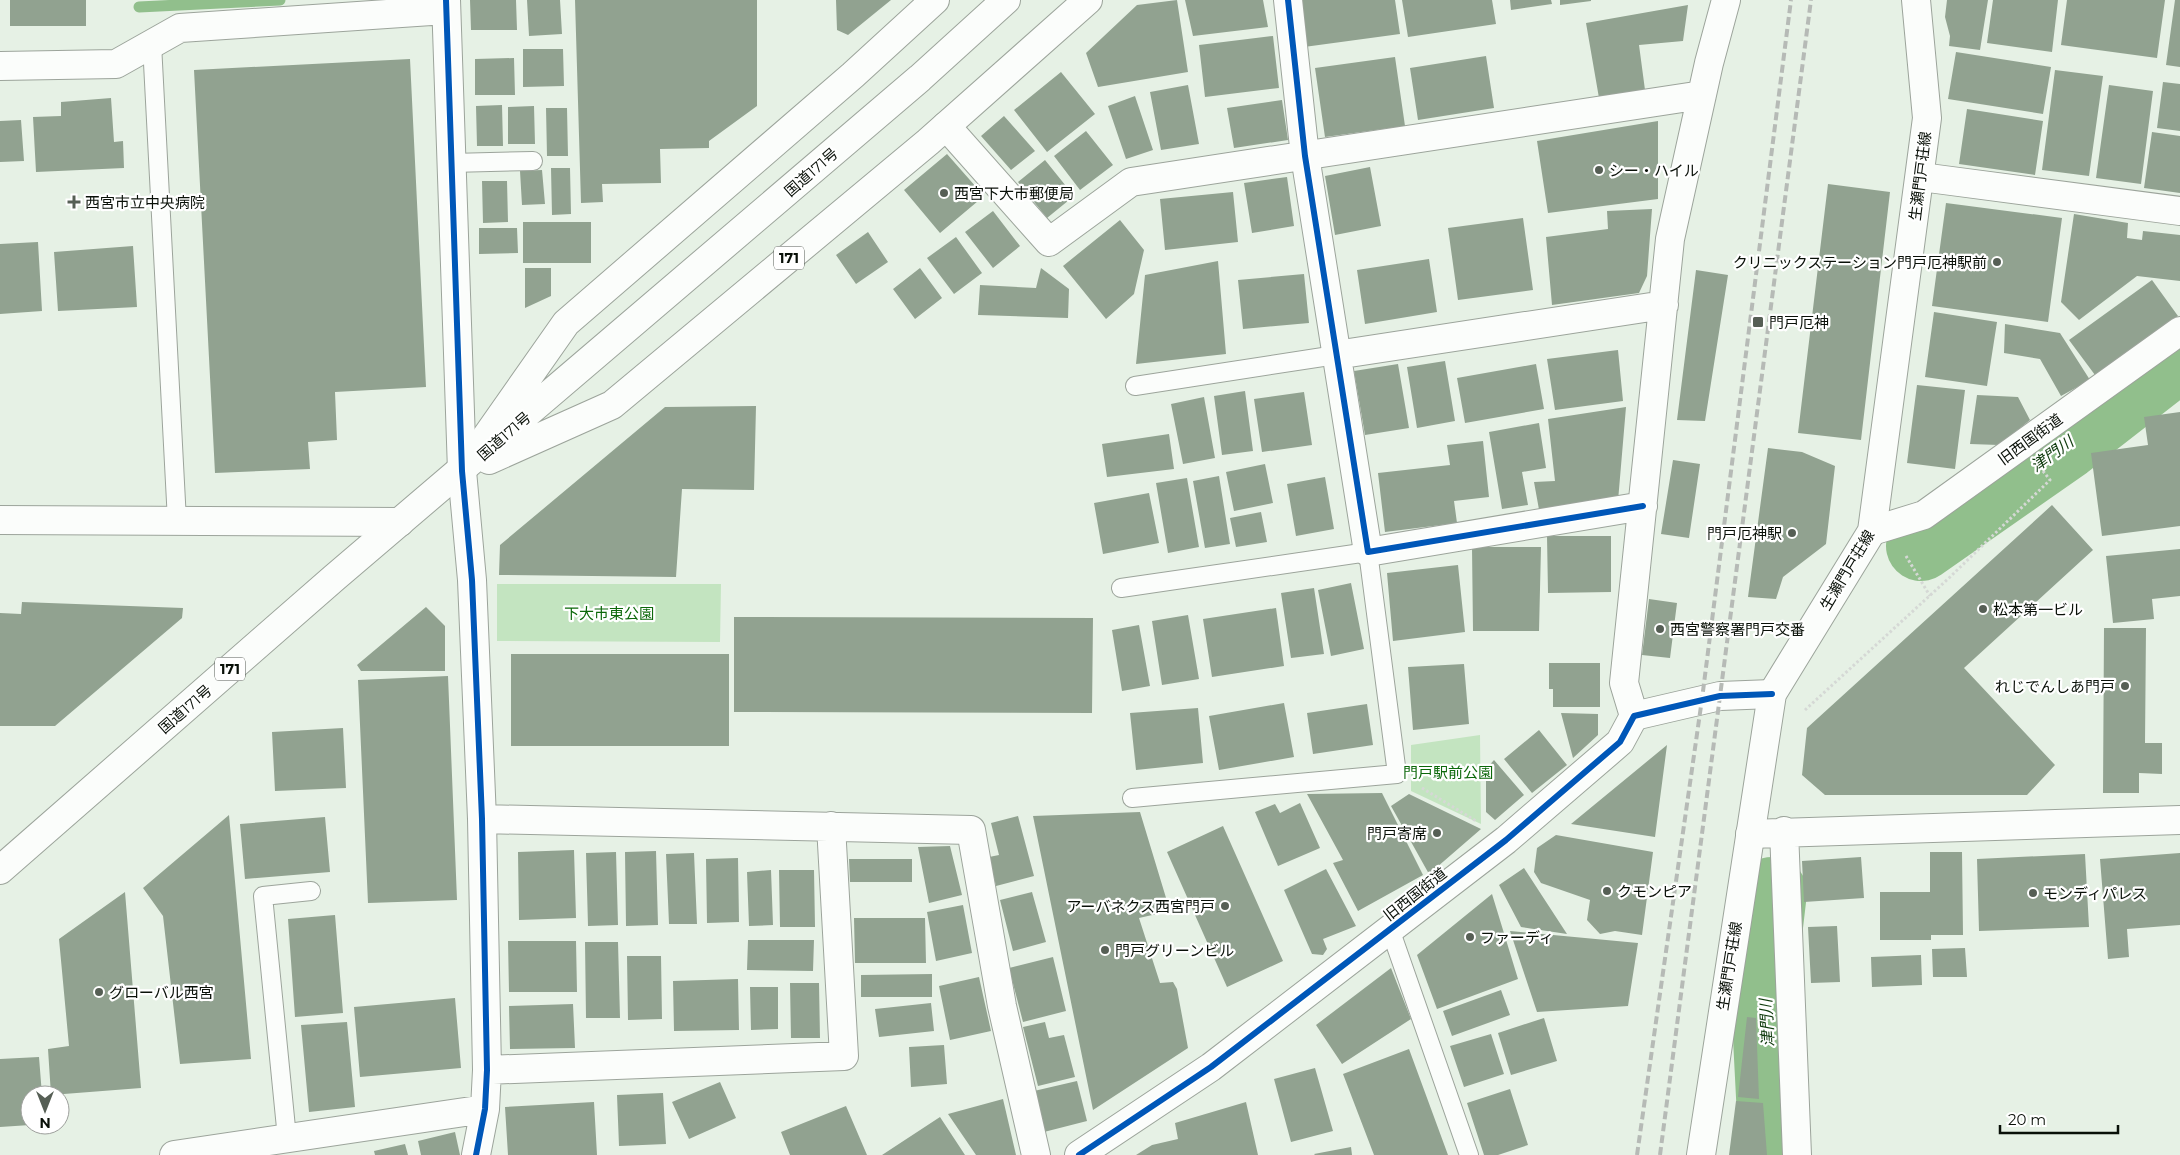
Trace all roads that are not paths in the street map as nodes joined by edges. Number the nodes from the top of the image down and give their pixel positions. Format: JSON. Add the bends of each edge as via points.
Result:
{"nodes":[{"id":1,"x":936,"y":0,"type":"edge"},
{"id":2,"x":1006,"y":0,"type":"edge"},
{"id":3,"x":1088,"y":0,"type":"edge"},
{"id":4,"x":1288,"y":0,"type":"edge"},
{"id":5,"x":1726,"y":0,"type":"edge"},
{"id":6,"x":1916,"y":0,"type":"edge"},
{"id":7,"x":446,"y":5,"type":"edge"},
{"id":8,"x":152,"y":44,"type":"junction"},
{"id":9,"x":0,"y":66,"type":"edge"},
{"id":10,"x":1702,"y":94,"type":"junction"},
{"id":11,"x":946,"y":126,"type":"junction"},
{"id":12,"x":1305,"y":156,"type":"junction"},
{"id":13,"x":533,"y":161,"type":"dead end"},
{"id":14,"x":451,"y":163,"type":"junction"},
{"id":15,"x":1920,"y":177,"type":"junction"},
{"id":16,"x":2180,"y":211,"type":"edge"},
{"id":17,"x":1664,"y":305,"type":"junction"},
{"id":18,"x":2180,"y":331,"type":"edge"},
{"id":19,"x":1336,"y":355,"type":"junction"},
{"id":20,"x":1135,"y":386,"type":"dead end"},
{"id":21,"x":462,"y":471,"type":"junction"},
{"id":22,"x":1643,"y":506,"type":"junction"},
{"id":23,"x":0,"y":520,"type":"edge"},
{"id":24,"x":177,"y":521,"type":"junction"},
{"id":25,"x":400,"y":522,"type":"junction"},
{"id":26,"x":1880,"y":528,"type":"junction"},
{"id":27,"x":1368,"y":552,"type":"junction"},
{"id":28,"x":1121,"y":588,"type":"dead end"},
{"id":29,"x":1772,"y":694,"type":"junction"},
{"id":30,"x":1634,"y":716,"type":"junction"},
{"id":31,"x":1132,"y":798,"type":"dead end"},
{"id":32,"x":482,"y":818,"type":"junction"},
{"id":33,"x":2180,"y":820,"type":"edge"},
{"id":34,"x":831,"y":826,"type":"junction"},
{"id":35,"x":1784,"y":832,"type":"junction"},
{"id":36,"x":1750,"y":834,"type":"junction"},
{"id":37,"x":0,"y":870,"type":"edge"},
{"id":38,"x":311,"y":891,"type":"dead end"},
{"id":39,"x":1390,"y":930,"type":"junction"},
{"id":40,"x":487,"y":1070,"type":"junction"},
{"id":41,"x":484,"y":1109,"type":"junction"},
{"id":42,"x":287,"y":1138,"type":"junction"},
{"id":43,"x":174,"y":1155,"type":"edge"},
{"id":44,"x":476,"y":1155,"type":"edge"},
{"id":45,"x":1036,"y":1155,"type":"edge"},
{"id":46,"x":1079,"y":1155,"type":"edge"},
{"id":47,"x":1469,"y":1155,"type":"edge"},
{"id":48,"x":1701,"y":1155,"type":"edge"},
{"id":49,"x":1797,"y":1155,"type":"edge"}],
"edges":[{"from":1,"to":21,"type":"main road","number":"171","via":[[566,323]]},
{"from":2,"to":21,"type":"main road","name":"国道171号","number":"171","via":[[920,78]]},
{"from":3,"to":11,"type":"main road","number":"171"},
{"from":4,"to":12,"type":"main road"},
{"from":5,"to":10,"type":"main road"},
{"from":6,"to":15,"type":"main road","name":"生瀬門戸荘線","via":[[1928,118]]},
{"from":7,"to":8,"type":"main road","via":[[180,28]]},
{"from":7,"to":14,"type":"main road"},
{"from":8,"to":9,"type":"main road","via":[[116,64]]},
{"from":8,"to":24,"type":"lane"},
{"from":10,"to":12,"type":"main road"},
{"from":10,"to":17,"type":"main road","via":[[1670,238]]},
{"from":11,"to":12,"type":"main road","via":[[1049,242],[1131,182]]},
{"from":11,"to":21,"type":"main road","number":"171","via":[[612,405]]},
{"from":12,"to":19,"type":"main road"},
{"from":13,"to":14,"type":"lane"},
{"from":14,"to":21,"type":"main road"},
{"from":15,"to":16,"type":"main road"},
{"from":15,"to":26,"type":"main road","name":"生瀬門戸荘線"},
{"from":17,"to":19,"type":"main road"},
{"from":17,"to":22,"type":"main road"},
{"from":18,"to":26,"type":"main road","name":"旧西国街道","via":[[1924,515]]},
{"from":19,"to":20,"type":"lane"},
{"from":19,"to":27,"type":"main road"},
{"from":21,"to":25,"type":"main road","name":"国道171号","number":"171"},
{"from":21,"to":32,"type":"main road","via":[[472,580]]},
{"from":22,"to":27,"type":"main road"},
{"from":22,"to":30,"type":"main road","via":[[1624,683]]},
{"from":23,"to":24,"type":"main road"},
{"from":24,"to":25,"type":"main road"},
{"from":25,"to":37,"type":"main road","name":"国道171号","number":"171"},
{"from":26,"to":29,"type":"main road","name":"生瀬門戸荘線"},
{"from":27,"to":28,"type":"lane"},
{"from":27,"to":31,"type":"lane","via":[[1397,774]]},
{"from":29,"to":30,"type":"main road","via":[[1720,696]]},
{"from":29,"to":36,"type":"main road","name":"生瀬門戸荘線"},
{"from":30,"to":39,"type":"main road","name":"旧西国街道","via":[[1620,742],[1506,840]]},
{"from":32,"to":34,"type":"main road"},
{"from":32,"to":40,"type":"main road"},
{"from":33,"to":35,"type":"main road"},
{"from":34,"to":40,"type":"main road","via":[[844,1056]]},
{"from":34,"to":45,"type":"main road","via":[[971,830],[1002,1006]]},
{"from":35,"to":36,"type":"main road"},
{"from":35,"to":49,"type":"main road"},
{"from":36,"to":48,"type":"main road","name":"生瀬門戸荘線"},
{"from":38,"to":42,"type":"lane","via":[[263,896]]},
{"from":39,"to":46,"type":"main road","name":"旧西国街道","via":[[1211,1067]]},
{"from":39,"to":47,"type":"lane"},
{"from":40,"to":41,"type":"main road"},
{"from":41,"to":42,"type":"main road"},
{"from":41,"to":44,"type":"main road"},
{"from":42,"to":43,"type":"main road"}]}
